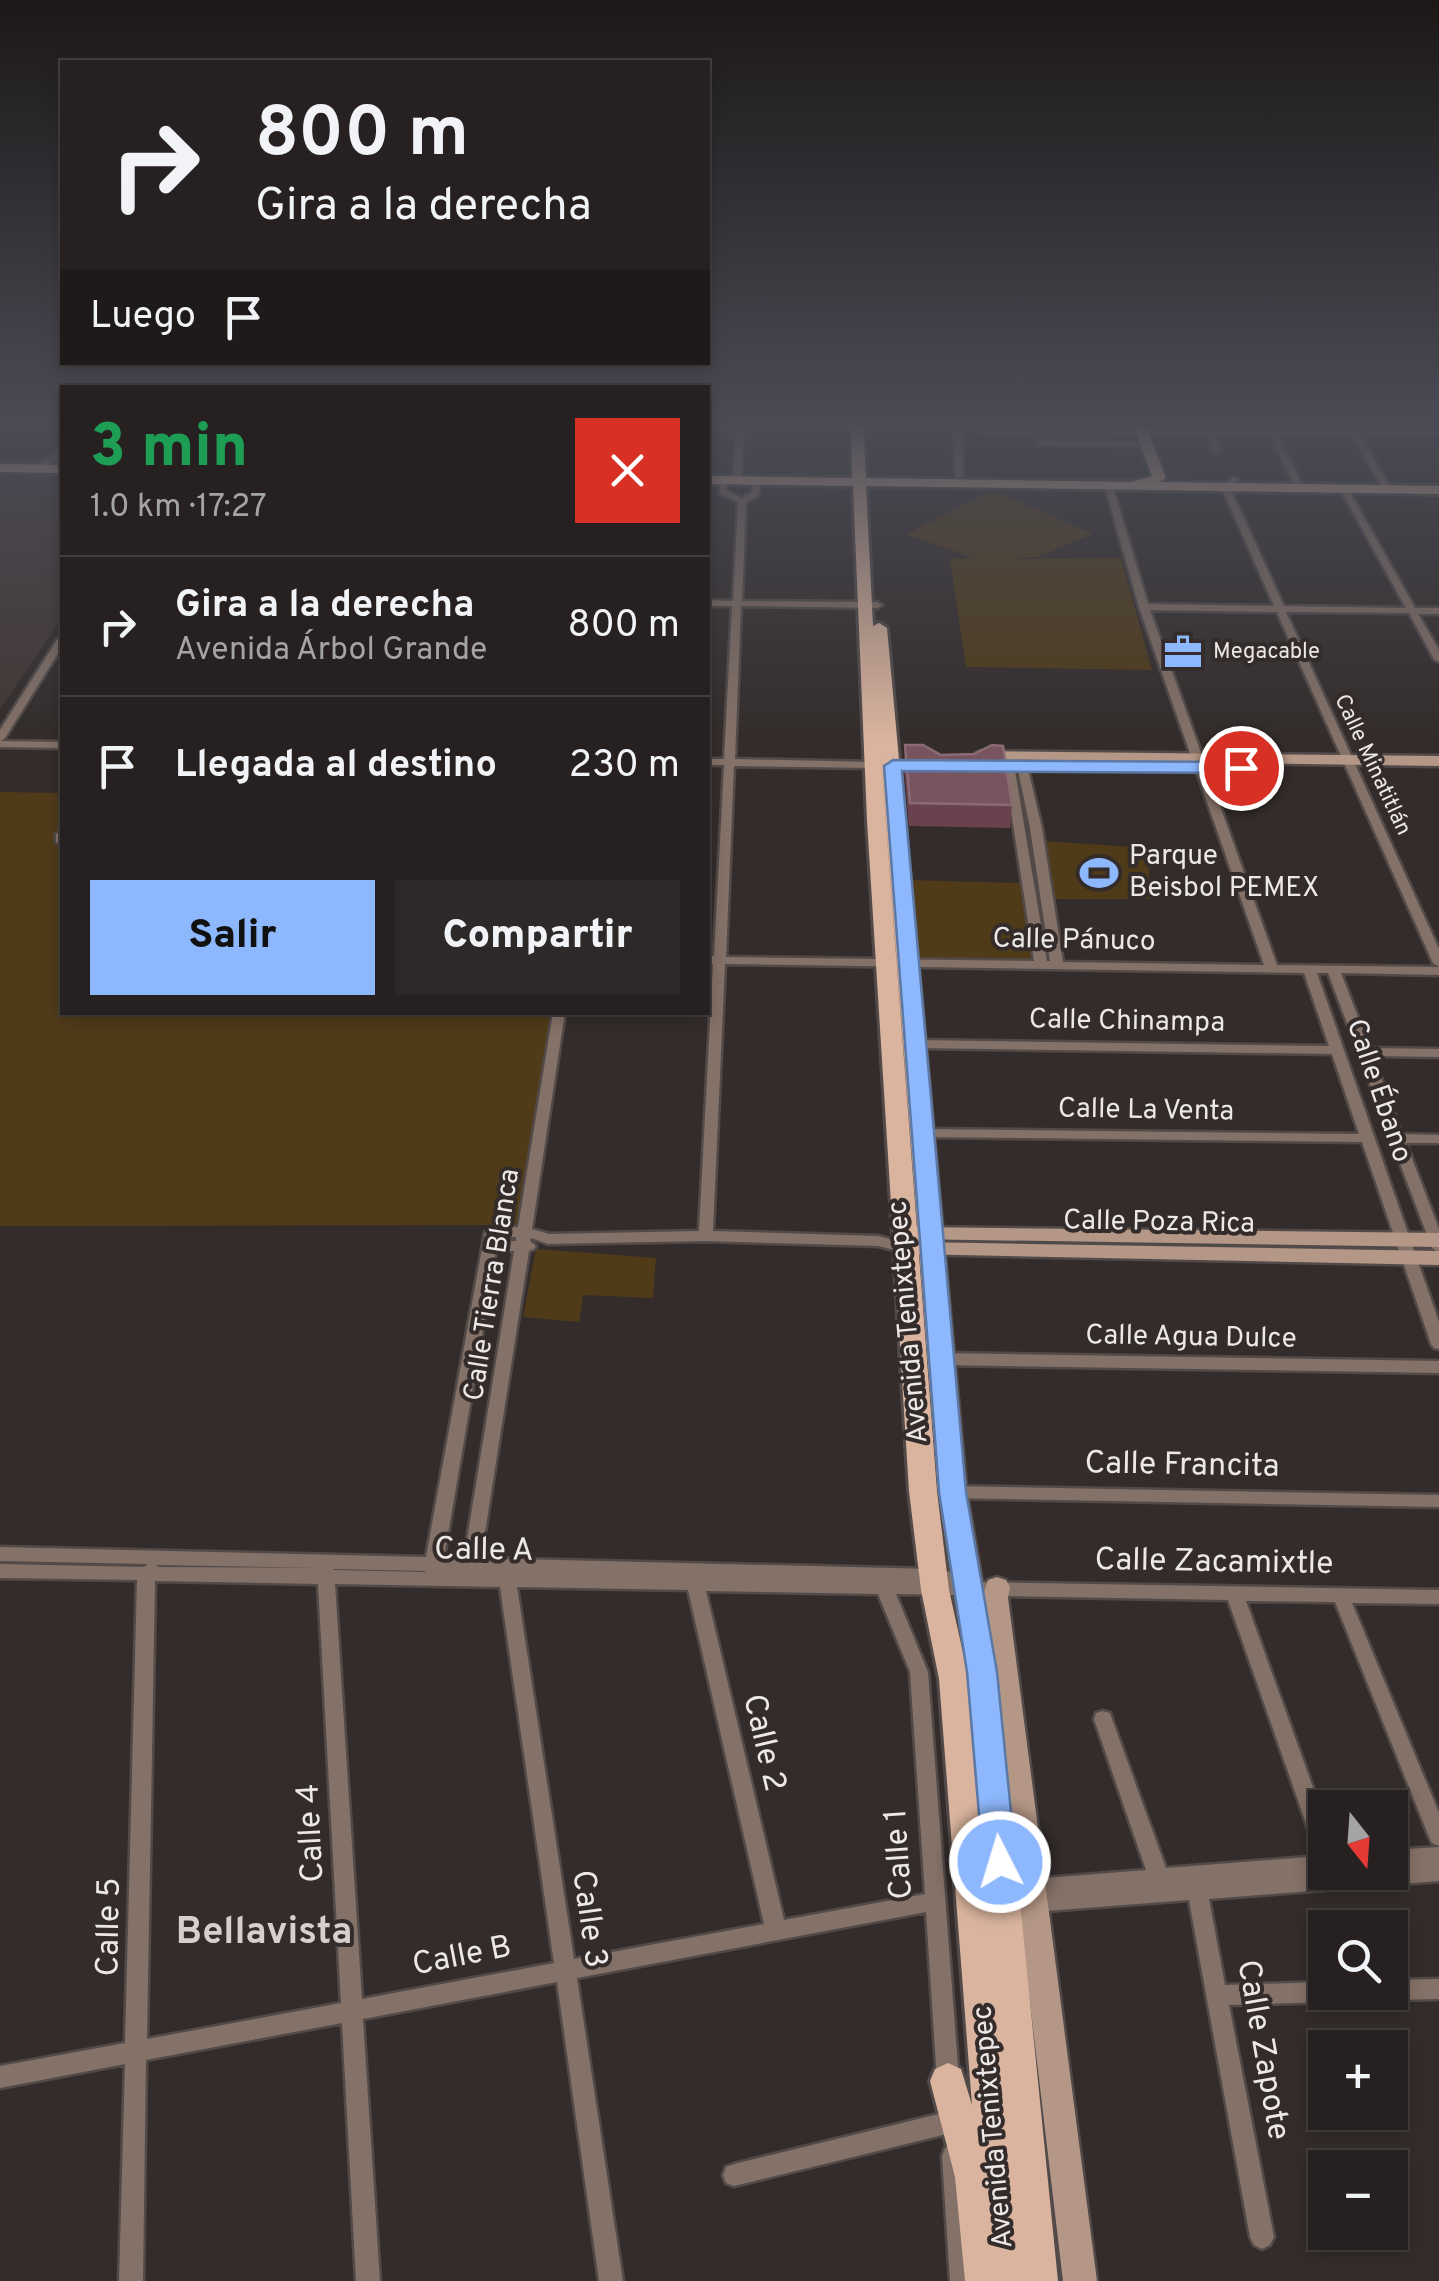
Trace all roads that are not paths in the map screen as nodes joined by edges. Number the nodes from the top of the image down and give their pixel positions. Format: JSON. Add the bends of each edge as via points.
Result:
{"nodes":[{"id":1,"x":741,"y":526,"type":"edge"},
{"id":2,"x":864,"y":526,"type":"edge"},
{"id":3,"x":1120,"y":526,"type":"edge"},
{"id":4,"x":1246,"y":526,"type":"edge"},
{"id":5,"x":1365,"y":526,"type":"edge"},
{"id":6,"x":710,"y":603,"type":"edge"},
{"id":7,"x":738,"y":604,"type":"junction"},
{"id":8,"x":870,"y":605,"type":"junction"},
{"id":9,"x":1144,"y":608,"type":"junction"},
{"id":10,"x":1277,"y":609,"type":"junction"},
{"id":11,"x":1411,"y":610,"type":"junction"},
{"id":12,"x":1439,"y":610,"type":"edge"},
{"id":13,"x":60,"y":643,"type":"edge"},
{"id":14,"x":1439,"y":658,"type":"edge"},
{"id":15,"x":0,"y":741,"type":"edge"},
{"id":16,"x":60,"y":745,"type":"edge"},
{"id":17,"x":0,"y":752,"type":"edge"},
{"id":18,"x":60,"y":753,"type":"edge"},
{"id":19,"x":710,"y":754,"type":"edge"},
{"id":20,"x":730,"y":758,"type":"junction"},
{"id":21,"x":891,"y":761,"type":"junction"},
{"id":22,"x":1439,"y":761,"type":"edge"},
{"id":23,"x":710,"y":762,"type":"edge"},
{"id":24,"x":1201,"y":762,"type":"junction"},
{"id":25,"x":1352,"y":764,"type":"junction"},
{"id":26,"x":1016,"y":765,"type":"junction"},
{"id":27,"x":1439,"y":772,"type":"edge"},
{"id":28,"x":714,"y":960,"type":"edge"},
{"id":29,"x":898,"y":963,"type":"junction"},
{"id":30,"x":1439,"y":963,"type":"edge"},
{"id":31,"x":1041,"y":965,"type":"junction"},
{"id":32,"x":1057,"y":966,"type":"junction"},
{"id":33,"x":1272,"y":968,"type":"junction"},
{"id":34,"x":1309,"y":969,"type":"junction"},
{"id":35,"x":1334,"y":970,"type":"junction"},
{"id":36,"x":1439,"y":971,"type":"edge"},
{"id":37,"x":559,"y":1015,"type":"edge"},
{"id":38,"x":916,"y":1044,"type":"junction"},
{"id":39,"x":1337,"y":1050,"type":"junction"},
{"id":40,"x":1365,"y":1052,"type":"junction"},
{"id":41,"x":1439,"y":1053,"type":"edge"},
{"id":42,"x":923,"y":1133,"type":"junction"},
{"id":43,"x":1368,"y":1138,"type":"junction"},
{"id":44,"x":1398,"y":1138,"type":"junction"},
{"id":45,"x":1439,"y":1138,"type":"edge"},
{"id":46,"x":706,"y":1236,"type":"junction"},
{"id":47,"x":526,"y":1240,"type":"junction"},
{"id":48,"x":919,"y":1241,"type":"junction"},
{"id":49,"x":1438,"y":1247,"type":"edge"},
{"id":50,"x":1406,"y":1248,"type":"junction"},
{"id":51,"x":1439,"y":1344,"type":"edge"},
{"id":52,"x":942,"y":1359,"type":"junction"},
{"id":53,"x":1439,"y":1368,"type":"edge"},
{"id":54,"x":923,"y":1492,"type":"junction"},
{"id":55,"x":952,"y":1492,"type":"junction"},
{"id":56,"x":1439,"y":1500,"type":"edge"},
{"id":57,"x":0,"y":1554,"type":"edge"},
{"id":58,"x":170,"y":1557,"type":"junction"},
{"id":59,"x":326,"y":1569,"type":"junction"},
{"id":60,"x":0,"y":1571,"type":"edge"},
{"id":61,"x":432,"y":1572,"type":"junction"},
{"id":62,"x":471,"y":1572,"type":"junction"},
{"id":63,"x":507,"y":1573,"type":"junction"},
{"id":64,"x":146,"y":1574,"type":"junction"},
{"id":65,"x":694,"y":1576,"type":"junction"},
{"id":66,"x":934,"y":1583,"type":"junction"},
{"id":67,"x":980,"y":1586,"type":"junction"},
{"id":68,"x":885,"y":1589,"type":"junction"},
{"id":69,"x":1235,"y":1594,"type":"junction"},
{"id":70,"x":1341,"y":1596,"type":"junction"},
{"id":71,"x":1439,"y":1597,"type":"edge"},
{"id":72,"x":1103,"y":1720,"type":"dead end"},
{"id":73,"x":1308,"y":1801,"type":"edge"},
{"id":74,"x":1439,"y":1837,"type":"edge"},
{"id":75,"x":1439,"y":1856,"type":"edge"},
{"id":76,"x":1408,"y":1859,"type":"edge"},
{"id":77,"x":1408,"y":1872,"type":"edge"},
{"id":78,"x":1439,"y":1872,"type":"edge"},
{"id":79,"x":1308,"y":1874,"type":"edge"},
{"id":80,"x":1196,"y":1883,"type":"junction"},
{"id":81,"x":1162,"y":1886,"type":"junction"},
{"id":82,"x":1034,"y":1896,"type":"junction"},
{"id":83,"x":936,"y":1901,"type":"junction"},
{"id":84,"x":776,"y":1931,"type":"junction"},
{"id":85,"x":565,"y":1971,"type":"junction"},
{"id":86,"x":1439,"y":1989,"type":"edge"},
{"id":87,"x":1408,"y":1990,"type":"edge"},
{"id":88,"x":1308,"y":1992,"type":"edge"},
{"id":89,"x":1220,"y":1995,"type":"junction"},
{"id":90,"x":352,"y":2011,"type":"junction"},
{"id":91,"x":138,"y":2051,"type":"junction"},
{"id":92,"x":0,"y":2077,"type":"edge"},
{"id":93,"x":948,"y":2081,"type":"junction"},
{"id":94,"x":951,"y":2122,"type":"junction"},
{"id":95,"x":734,"y":2175,"type":"dead end"},
{"id":96,"x":1262,"y":2237,"type":"dead end"},
{"id":97,"x":130,"y":2281,"type":"edge"},
{"id":98,"x":368,"y":2281,"type":"edge"},
{"id":99,"x":611,"y":2281,"type":"edge"},
{"id":100,"x":962,"y":2281,"type":"edge"},
{"id":101,"x":984,"y":2281,"type":"edge"},
{"id":102,"x":1005,"y":2281,"type":"edge"},
{"id":103,"x":1038,"y":2281,"type":"edge"},
{"id":104,"x":1080,"y":2281,"type":"edge"}],
"edges":[{"from":1,"to":7,"type":"street"},
{"from":2,"to":8,"type":"main road","name":"Avenida Tenixtepec"},
{"from":3,"to":9,"type":"street"},
{"from":4,"to":10,"type":"street","name":"Calle Minatitlán"},
{"from":5,"to":11,"type":"street"},
{"from":6,"to":7,"type":"street"},
{"from":7,"to":8,"type":"street"},
{"from":7,"to":20,"type":"street"},
{"from":8,"to":21,"type":"main road","name":"Avenida Tenixtepec"},
{"from":9,"to":10,"type":"street"},
{"from":9,"to":24,"type":"street"},
{"from":10,"to":11,"type":"street"},
{"from":10,"to":25,"type":"street","name":"Calle Minatitlán"},
{"from":11,"to":12,"type":"street"},
{"from":11,"to":14,"type":"street"},
{"from":13,"to":15,"type":"street"},
{"from":15,"to":16,"type":"street"},
{"from":17,"to":18,"type":"street"},
{"from":19,"to":20,"type":"street"},
{"from":20,"to":21,"type":"street"},
{"from":20,"to":23,"type":"street"},
{"from":20,"to":28,"type":"street"},
{"from":21,"to":29,"type":"main road","name":"Avenida Tenixtepec"},
{"from":22,"to":25,"type":"street"},
{"from":24,"to":25,"type":"street"},
{"from":24,"to":26,"type":"street"},
{"from":24,"to":26,"type":"street","via":[[967,761]]},
{"from":24,"to":33,"type":"street"},
{"from":25,"to":27,"type":"street"},
{"from":25,"to":30,"type":"street","name":"Calle Minatitlán"},
{"from":26,"to":31,"type":"street"},
{"from":26,"to":32,"type":"street","via":[[1036,828]]},
{"from":28,"to":29,"type":"street","name":"Calle Pánuco"},
{"from":28,"to":46,"type":"street"},
{"from":29,"to":31,"type":"street","name":"Calle Pánuco"},
{"from":29,"to":38,"type":"main road","name":"Avenida Tenixtepec"},
{"from":29,"to":48,"type":"main road","name":"Avenida Tenixtepec"},
{"from":31,"to":32,"type":"street","name":"Calle Pánuco"},
{"from":32,"to":33,"type":"street","name":"Calle Pánuco"},
{"from":33,"to":34,"type":"street","name":"Calle Pánuco"},
{"from":34,"to":35,"type":"street","name":"Calle Pánuco"},
{"from":34,"to":39,"type":"street","name":"Calle Ébano"},
{"from":35,"to":36,"type":"street","name":"Calle Pánuco"},
{"from":35,"to":40,"type":"street","name":"Calle Ébano"},
{"from":37,"to":47,"type":"street","name":"Calle Tierra Blanca"},
{"from":38,"to":39,"type":"street","name":"Calle Chinampa"},
{"from":38,"to":42,"type":"main road","name":"Avenida Tenixtepec"},
{"from":39,"to":43,"type":"street","name":"Calle Ébano"},
{"from":40,"to":41,"type":"street"},
{"from":40,"to":44,"type":"street","name":"Calle Ébano"},
{"from":42,"to":43,"type":"street","name":"Calle La Venta"},
{"from":42,"to":48,"type":"main road","name":"Avenida Tenixtepec"},
{"from":43,"to":50,"type":"street","name":"Calle Ébano"},
{"from":44,"to":45,"type":"street"},
{"from":44,"to":49,"type":"street","name":"Calle Ébano"},
{"from":46,"to":47,"type":"street","name":"Calle Poza Rica"},
{"from":46,"to":48,"type":"street","name":"Calle Poza Rica"},
{"from":47,"to":61,"type":"street","name":"Calle Tierra Blanca","via":[[491,1240]]},
{"from":47,"to":62,"type":"street","name":"Calle Tierra Blanca"},
{"from":48,"to":50,"type":"street","name":"Calle Poza Rica"},
{"from":48,"to":52,"type":"main road","name":"Avenida Tenixtepec"},
{"from":48,"to":54,"type":"main road","name":"Avenida Tenixtepec"},
{"from":49,"to":50,"type":"street","name":"Calle Poza Rica"},
{"from":50,"to":51,"type":"street","name":"Calle Ébano"},
{"from":52,"to":53,"type":"street","name":"Calle Agua Dulce"},
{"from":52,"to":55,"type":"main road","name":"Avenida Tenixtepec"},
{"from":54,"to":55,"type":"street","name":"Calle Francita"},
{"from":54,"to":66,"type":"main road","name":"Avenida Tenixtepec"},
{"from":55,"to":56,"type":"street","name":"Calle Francita"},
{"from":55,"to":67,"type":"main road","name":"Avenida Tenixtepec"},
{"from":57,"to":58,"type":"street","name":"Calle A"},
{"from":58,"to":59,"type":"street","name":"Calle A"},
{"from":58,"to":64,"type":"street"},
{"from":59,"to":61,"type":"street","name":"Calle A"},
{"from":59,"to":64,"type":"street","name":"Calle A"},
{"from":59,"to":90,"type":"street","name":"Calle 4"},
{"from":60,"to":64,"type":"street","name":"Calle A"},
{"from":61,"to":62,"type":"street","name":"Calle A"},
{"from":62,"to":63,"type":"street","name":"Calle A"},
{"from":63,"to":65,"type":"street","name":"Calle A"},
{"from":63,"to":85,"type":"street","name":"Calle 3"},
{"from":64,"to":91,"type":"street","name":"Calle 5"},
{"from":65,"to":66,"type":"street","name":"Calle A"},
{"from":65,"to":68,"type":"street","name":"Calle A"},
{"from":65,"to":84,"type":"street","name":"Calle 2"},
{"from":66,"to":67,"type":"street","name":"Calle A"},
{"from":66,"to":68,"type":"street","name":"Calle A"},
{"from":66,"to":102,"type":"main road","name":"Avenida Tenixtepec","via":[[954,1679]]},
{"from":67,"to":69,"type":"street","name":"Calle Zacamixtle"},
{"from":67,"to":82,"type":"street","via":[[995,1598]]},
{"from":67,"to":103,"type":"main road","name":"Avenida Tenixtepec","via":[[982,1672]]},
{"from":68,"to":83,"type":"street","name":"Calle 1","via":[[919,1672]]},
{"from":69,"to":70,"type":"street","name":"Calle Zacamixtle"},
{"from":69,"to":73,"type":"street"},
{"from":70,"to":71,"type":"street","name":"Calle Zacamixtle"},
{"from":70,"to":74,"type":"street"},
{"from":72,"to":81,"type":"street"},
{"from":75,"to":76,"type":"street"},
{"from":77,"to":78,"type":"street"},
{"from":79,"to":80,"type":"street"},
{"from":80,"to":81,"type":"street"},
{"from":80,"to":89,"type":"street","name":"Calle Zapote"},
{"from":81,"to":82,"type":"street"},
{"from":82,"to":104,"type":"street"},
{"from":83,"to":84,"type":"street","name":"Calle B"},
{"from":83,"to":93,"type":"street","name":"Calle 1"},
{"from":84,"to":85,"type":"street","name":"Calle B"},
{"from":85,"to":90,"type":"street","name":"Calle B"},
{"from":85,"to":99,"type":"street","name":"Calle 3"},
{"from":86,"to":87,"type":"street"},
{"from":88,"to":89,"type":"street"},
{"from":89,"to":96,"type":"street","name":"Calle Zapote"},
{"from":90,"to":91,"type":"street","name":"Calle B"},
{"from":90,"to":98,"type":"street","name":"Calle 4"},
{"from":91,"to":92,"type":"street","name":"Calle B"},
{"from":91,"to":97,"type":"street","name":"Calle 5"},
{"from":93,"to":94,"type":"street","name":"Calle 1"},
{"from":93,"to":101,"type":"main road","via":[[973,2177]]},
{"from":94,"to":95,"type":"street"},
{"from":94,"to":100,"type":"street","name":"Calle 1"}]}
